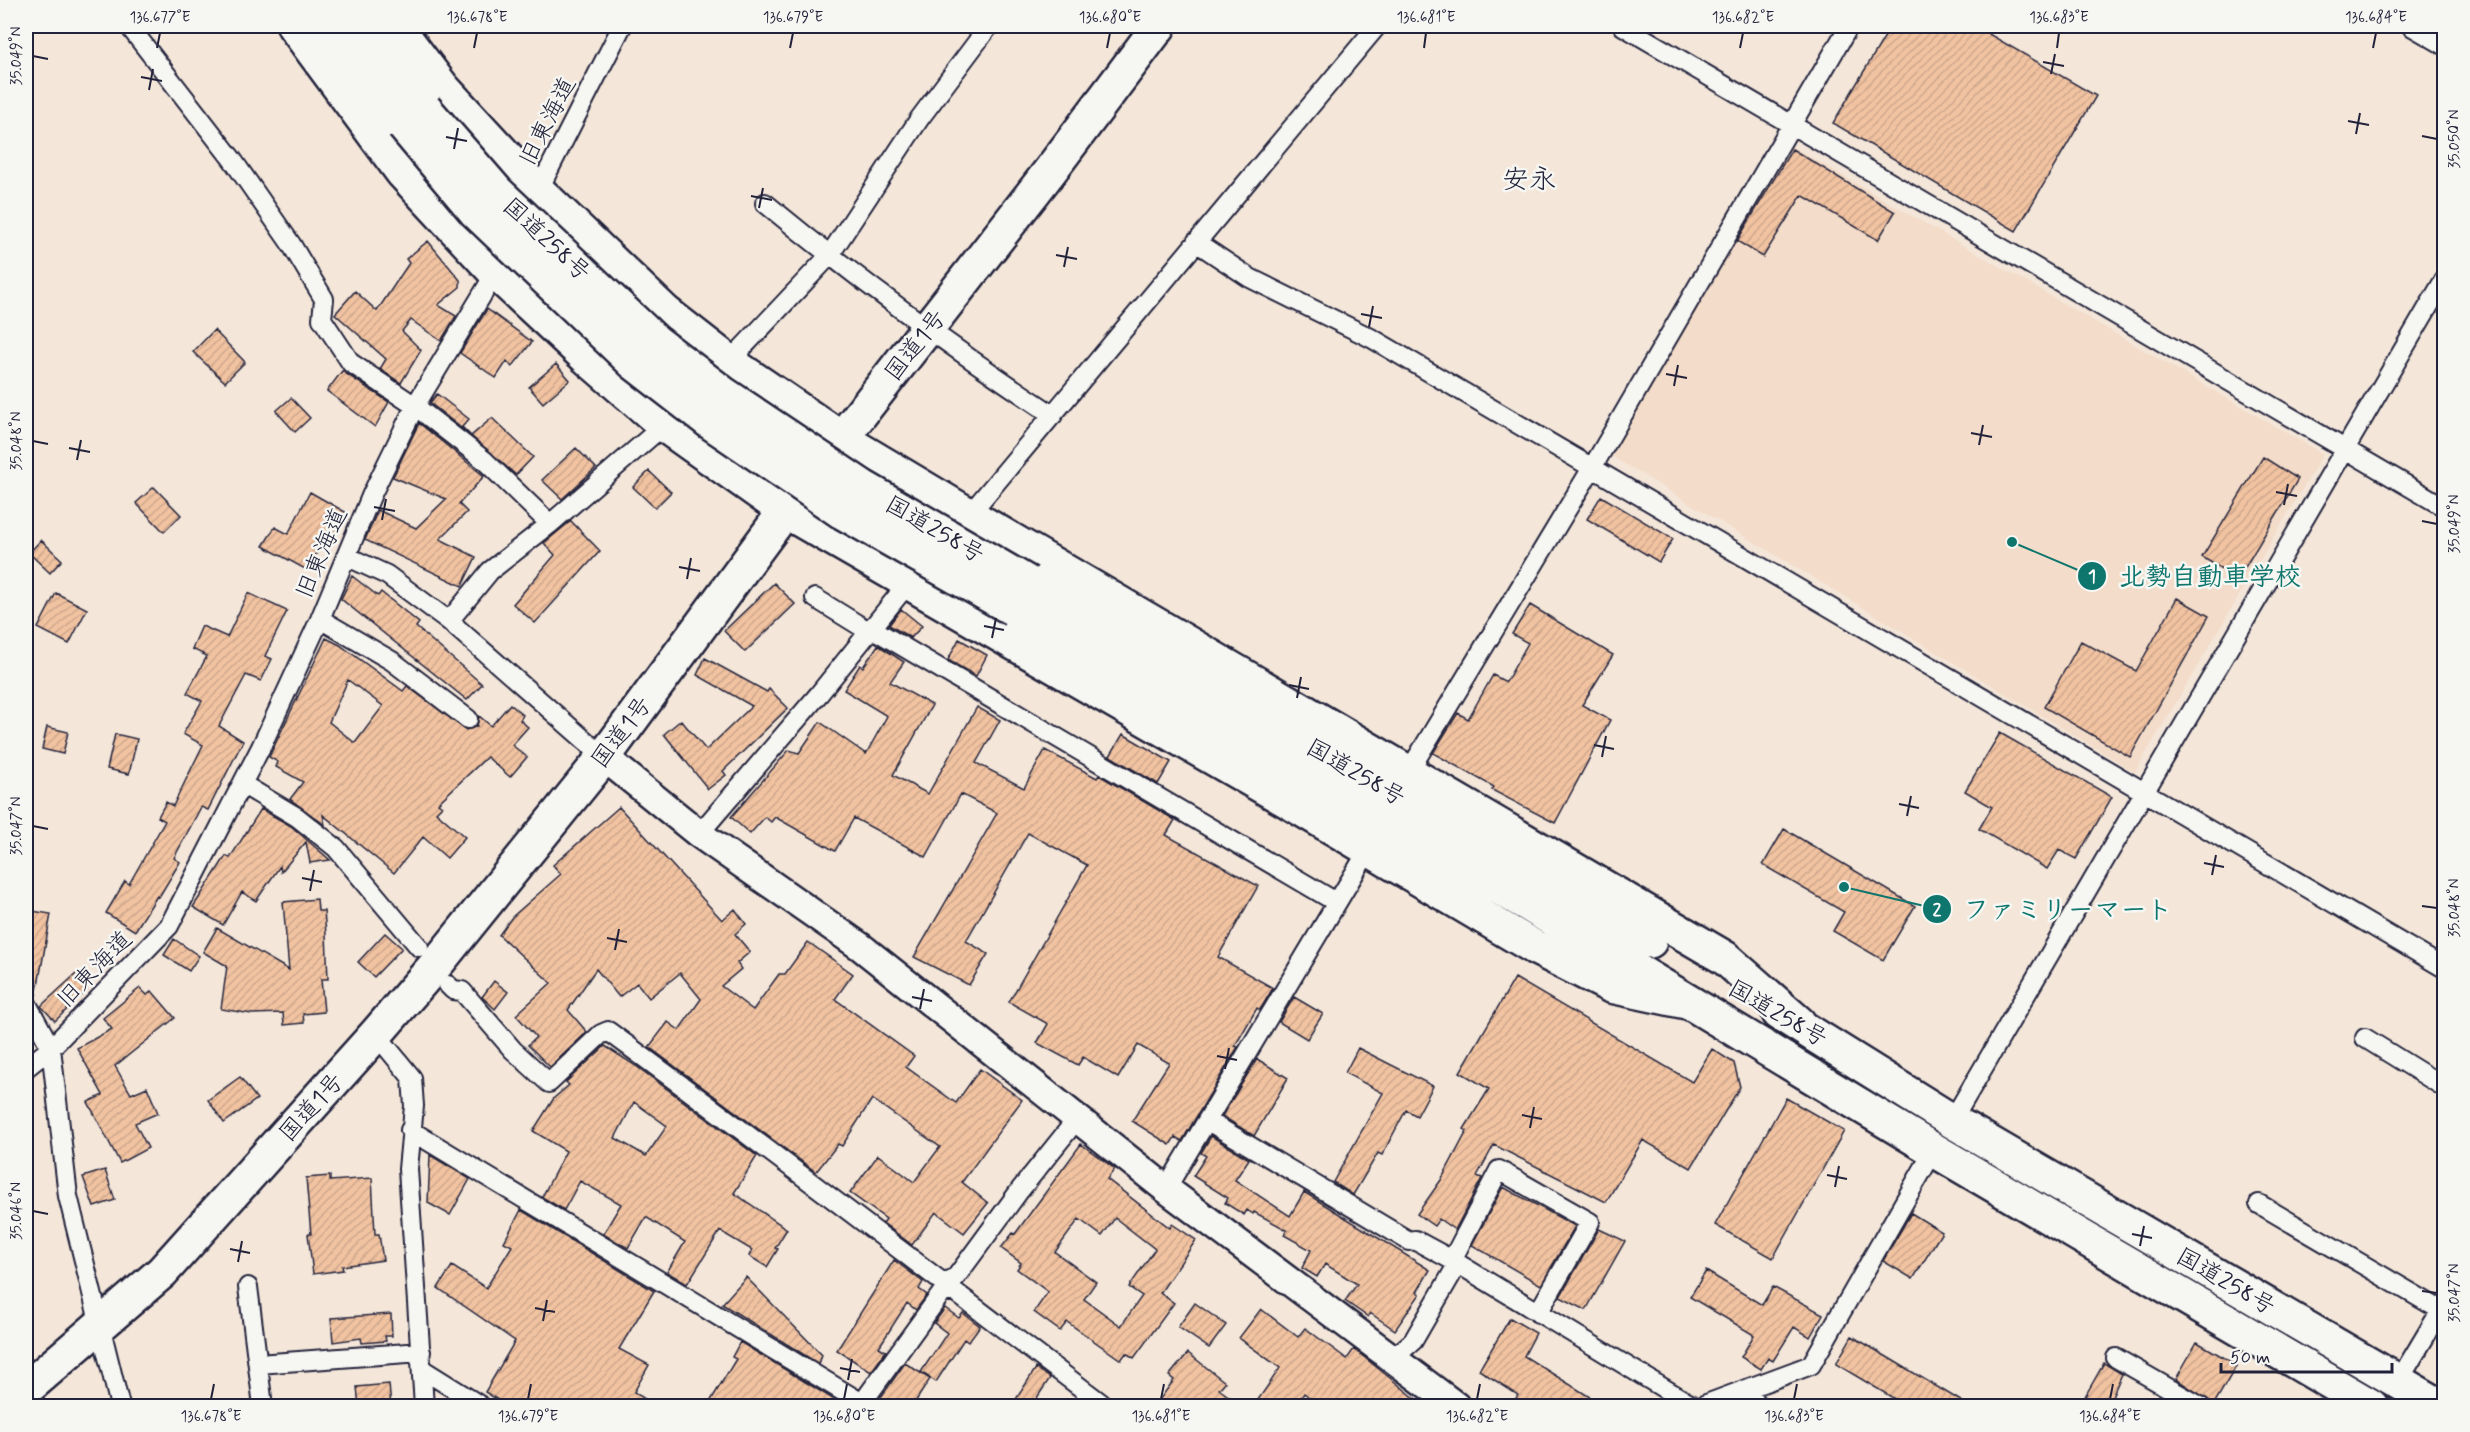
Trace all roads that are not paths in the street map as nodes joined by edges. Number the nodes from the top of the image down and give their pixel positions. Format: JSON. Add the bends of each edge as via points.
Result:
{"nodes":[{"id":1,"x":129,"y":26,"type":"edge"},
{"id":2,"x":294,"y":26,"type":"edge"},
{"id":3,"x":327,"y":26,"type":"edge"},
{"id":4,"x":361,"y":26,"type":"edge"},
{"id":5,"x":396,"y":26,"type":"edge"},
{"id":6,"x":622,"y":26,"type":"edge"},
{"id":7,"x":989,"y":26,"type":"edge"},
{"id":8,"x":1160,"y":26,"type":"edge"},
{"id":9,"x":1377,"y":26,"type":"edge"},
{"id":10,"x":1623,"y":26,"type":"edge"},
{"id":11,"x":1849,"y":26,"type":"edge"},
{"id":12,"x":2411,"y":26,"type":"edge"},
{"id":13,"x":2445,"y":45,"type":"edge"},
{"id":14,"x":414,"y":117,"type":"junction"},
{"id":15,"x":1791,"y":125,"type":"junction"},
{"id":16,"x":538,"y":191,"type":"junction"},
{"id":17,"x":765,"y":203,"type":"dead end"},
{"id":18,"x":1196,"y":242,"type":"junction"},
{"id":19,"x":829,"y":256,"type":"junction"},
{"id":20,"x":496,"y":273,"type":"junction"},
{"id":21,"x":2445,"y":280,"type":"edge"},
{"id":22,"x":928,"y":327,"type":"junction"},
{"id":23,"x":729,"y":363,"type":"junction"},
{"id":24,"x":415,"y":406,"type":"junction"},
{"id":25,"x":1053,"y":415,"type":"junction"},
{"id":26,"x":664,"y":425,"type":"junction"},
{"id":27,"x":842,"y":439,"type":"junction"},
{"id":28,"x":2346,"y":450,"type":"junction"},
{"id":29,"x":1592,"y":468,"type":"junction"},
{"id":30,"x":2445,"y":507,"type":"edge"},
{"id":31,"x":785,"y":511,"type":"junction"},
{"id":32,"x":969,"y":515,"type":"junction"},
{"id":33,"x":550,"y":524,"type":"junction"},
{"id":34,"x":346,"y":555,"type":"junction"},
{"id":35,"x":909,"y":582,"type":"junction"},
{"id":36,"x":1020,"y":596,"type":"junction"},
{"id":37,"x":815,"y":598,"type":"dead end"},
{"id":38,"x":320,"y":619,"type":"junction"},
{"id":39,"x":448,"y":621,"type":"junction"},
{"id":40,"x":871,"y":630,"type":"junction"},
{"id":41,"x":468,"y":719,"type":"dead end"},
{"id":42,"x":603,"y":757,"type":"junction"},
{"id":43,"x":1408,"y":774,"type":"junction"},
{"id":44,"x":242,"y":784,"type":"junction"},
{"id":45,"x":2146,"y":793,"type":"junction"},
{"id":46,"x":699,"y":834,"type":"junction"},
{"id":47,"x":1369,"y":849,"type":"junction"},
{"id":48,"x":1336,"y":902,"type":"junction"},
{"id":49,"x":419,"y":947,"type":"dead end"},
{"id":50,"x":2445,"y":968,"type":"edge"},
{"id":51,"x":448,"y":985,"type":"dead end"},
{"id":52,"x":26,"y":1002,"type":"edge"},
{"id":53,"x":1691,"y":1003,"type":"junction"},
{"id":54,"x":1798,"y":1023,"type":"junction"},
{"id":55,"x":376,"y":1034,"type":"junction"},
{"id":56,"x":2365,"y":1038,"type":"dead end"},
{"id":57,"x":51,"y":1047,"type":"junction"},
{"id":58,"x":26,"y":1068,"type":"edge"},
{"id":59,"x":2445,"y":1087,"type":"edge"},
{"id":60,"x":1077,"y":1119,"type":"junction"},
{"id":61,"x":1208,"y":1121,"type":"junction"},
{"id":62,"x":1952,"y":1121,"type":"junction"},
{"id":63,"x":410,"y":1130,"type":"junction"},
{"id":64,"x":1934,"y":1150,"type":"junction"},
{"id":65,"x":1166,"y":1189,"type":"junction"},
{"id":66,"x":2259,"y":1204,"type":"dead end"},
{"id":67,"x":1455,"y":1262,"type":"junction"},
{"id":68,"x":947,"y":1286,"type":"junction"},
{"id":69,"x":248,"y":1287,"type":"dead end"},
{"id":70,"x":2444,"y":1309,"type":"edge"},
{"id":71,"x":1538,"y":1312,"type":"junction"},
{"id":72,"x":102,"y":1326,"type":"junction"},
{"id":73,"x":2116,"y":1358,"type":"dead end"},
{"id":74,"x":1392,"y":1359,"type":"junction"},
{"id":75,"x":422,"y":1361,"type":"junction"},
{"id":76,"x":258,"y":1364,"type":"junction"},
{"id":77,"x":2398,"y":1382,"type":"junction"},
{"id":78,"x":1749,"y":1388,"type":"junction"},
{"id":79,"x":26,"y":1389,"type":"edge"},
{"id":80,"x":861,"y":1405,"type":"edge"},
{"id":81,"x":120,"y":1407,"type":"edge"},
{"id":82,"x":263,"y":1407,"type":"edge"},
{"id":83,"x":424,"y":1407,"type":"edge"},
{"id":84,"x":481,"y":1407,"type":"edge"},
{"id":85,"x":1105,"y":1407,"type":"edge"},
{"id":86,"x":1456,"y":1407,"type":"edge"},
{"id":87,"x":1693,"y":1407,"type":"edge"},
{"id":88,"x":1701,"y":1407,"type":"edge"},
{"id":89,"x":1757,"y":1407,"type":"edge"},
{"id":90,"x":2200,"y":1407,"type":"edge"},
{"id":91,"x":2372,"y":1407,"type":"edge"},
{"id":92,"x":2440,"y":1407,"type":"edge"}],
"edges":[{"from":1,"to":24,"type":"street","via":[[232,159],[291,244],[324,299],[322,319],[351,363]]},
{"from":2,"to":20,"type":"highway","via":[[402,172]]},
{"from":3,"to":14,"type":"highway","name":"国道258号","via":[[361,76]]},
{"from":4,"to":14,"type":"highway","name":"国道258号"},
{"from":5,"to":16,"type":"highway","via":[[443,88]]},
{"from":6,"to":16,"type":"street","name":"旧東海道"},
{"from":7,"to":19,"type":"street","via":[[920,118]]},
{"from":8,"to":22,"type":"highway","name":"国道1号"},
{"from":9,"to":18,"type":"street"},
{"from":10,"to":15,"type":"street"},
{"from":11,"to":15,"type":"street"},
{"from":12,"to":13,"type":"street"},
{"from":14,"to":36,"type":"highway","name":"国道258号","bridge":true,"via":[[475,211],[634,363],[710,422],[842,512]]},
{"from":15,"to":28,"type":"street"},
{"from":15,"to":29,"type":"street"},
{"from":16,"to":20,"type":"street","name":"旧東海道"},
{"from":16,"to":23,"type":"highway","via":[[665,312]]},
{"from":17,"to":19,"type":"street"},
{"from":18,"to":25,"type":"street"},
{"from":18,"to":29,"type":"street","via":[[1250,278],[1372,339]]},
{"from":19,"to":22,"type":"street"},
{"from":19,"to":23,"type":"street"},
{"from":20,"to":24,"type":"street","name":"旧東海道"},
{"from":20,"to":26,"type":"highway"},
{"from":21,"to":28,"type":"street"},
{"from":22,"to":25,"type":"street","via":[[947,345]]},
{"from":22,"to":27,"type":"highway","name":"国道1号"},
{"from":23,"to":27,"type":"highway"},
{"from":24,"to":33,"type":"street","via":[[484,460]]},
{"from":24,"to":34,"type":"street","name":"旧東海道"},
{"from":25,"to":32,"type":"street"},
{"from":26,"to":31,"type":"highway"},
{"from":26,"to":33,"type":"street"},
{"from":27,"to":31,"type":"highway","name":"国道1号"},
{"from":27,"to":32,"type":"highway"},
{"from":28,"to":30,"type":"street"},
{"from":28,"to":45,"type":"street"},
{"from":29,"to":43,"type":"street"},
{"from":29,"to":45,"type":"street"},
{"from":31,"to":35,"type":"highway"},
{"from":31,"to":42,"type":"highway","name":"国道1号"},
{"from":32,"to":43,"type":"highway"},
{"from":33,"to":39,"type":"street","via":[[490,571]]},
{"from":34,"to":38,"type":"street","name":"旧東海道"},
{"from":34,"to":39,"type":"street","via":[[387,575]]},
{"from":35,"to":40,"type":"street"},
{"from":35,"to":47,"type":"highway"},
{"from":36,"to":53,"type":"highway","name":"国道258号"},
{"from":36,"to":54,"type":"highway","name":"国道258号"},
{"from":37,"to":40,"type":"street"},
{"from":38,"to":41,"type":"street","via":[[392,661]]},
{"from":38,"to":44,"type":"street","name":"旧東海道"},
{"from":39,"to":42,"type":"street"},
{"from":40,"to":46,"type":"street"},
{"from":40,"to":48,"type":"street"},
{"from":42,"to":46,"type":"street"},
{"from":42,"to":55,"type":"highway","name":"国道1号"},
{"from":43,"to":54,"type":"highway","via":[[1725,958]]},
{"from":44,"to":49,"type":"street","via":[[297,817],[336,848]]},
{"from":44,"to":57,"type":"street","name":"旧東海道","via":[[169,926]]},
{"from":45,"to":50,"type":"street"},
{"from":45,"to":62,"type":"street"},
{"from":46,"to":60,"type":"street","via":[[861,947]]},
{"from":47,"to":48,"type":"street"},
{"from":47,"to":53,"type":"highway","via":[[1534,947],[1611,986]]},
{"from":48,"to":61,"type":"street"},
{"from":51,"to":68,"type":"street","via":[[462,991],[513,1050],[549,1083],[608,1031]]},
{"from":52,"to":57,"type":"street"},
{"from":53,"to":64,"type":"highway","name":"国道258号"},
{"from":54,"to":62,"type":"highway","name":"国道258号"},
{"from":55,"to":63,"type":"street","via":[[412,1078],[414,1106]]},
{"from":55,"to":72,"type":"highway","name":"国道1号","via":[[162,1272]]},
{"from":56,"to":59,"type":"street"},
{"from":57,"to":58,"type":"street","name":"旧東海道"},
{"from":57,"to":72,"type":"street","via":[[68,1196]]},
{"from":60,"to":65,"type":"street"},
{"from":60,"to":68,"type":"street"},
{"from":61,"to":65,"type":"street"},
{"from":61,"to":67,"type":"street","via":[[1409,1241],[1415,1240]]},
{"from":62,"to":77,"type":"highway","name":"国道258号"},
{"from":63,"to":75,"type":"street","via":[[408,1169]]},
{"from":63,"to":80,"type":"street"},
{"from":64,"to":78,"type":"street","via":[[1811,1365]]},
{"from":64,"to":91,"type":"highway","name":"国道258号"},
{"from":65,"to":74,"type":"street"},
{"from":66,"to":70,"type":"street"},
{"from":67,"to":71,"type":"street"},
{"from":67,"to":71,"type":"street","via":[[1499,1170],[1590,1222]]},
{"from":67,"to":74,"type":"street","via":[[1413,1341]]},
{"from":68,"to":80,"type":"street"},
{"from":68,"to":85,"type":"street"},
{"from":69,"to":76,"type":"street"},
{"from":70,"to":77,"type":"street"},
{"from":71,"to":87,"type":"street"},
{"from":72,"to":79,"type":"highway","name":"国道1号"},
{"from":72,"to":81,"type":"street"},
{"from":73,"to":90,"type":"street"},
{"from":74,"to":86,"type":"street"},
{"from":75,"to":76,"type":"street"},
{"from":75,"to":83,"type":"street"},
{"from":75,"to":84,"type":"street"},
{"from":76,"to":82,"type":"street"},
{"from":77,"to":92,"type":"highway","name":"国道258号"},
{"from":78,"to":88,"type":"street"},
{"from":78,"to":89,"type":"street"}]}
